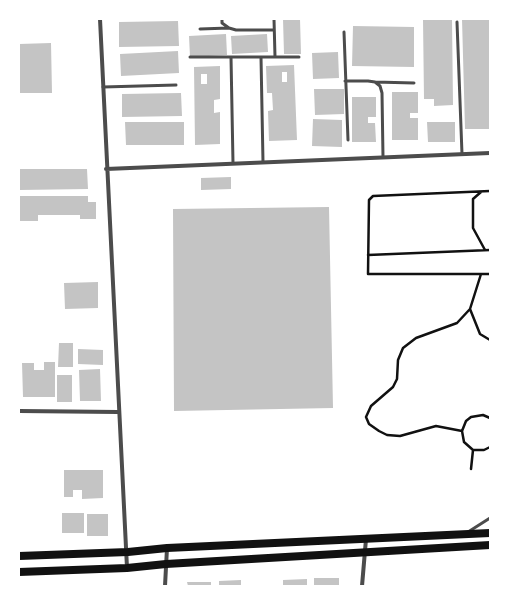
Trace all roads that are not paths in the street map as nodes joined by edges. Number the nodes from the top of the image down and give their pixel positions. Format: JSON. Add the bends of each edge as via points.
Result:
{"nodes":[{"id":1,"x":100,"y":19,"type":"edge"},
{"id":2,"x":222,"y":19,"type":"edge"},
{"id":3,"x":274,"y":19,"type":"edge"},
{"id":4,"x":457,"y":22,"type":"dead end"},
{"id":5,"x":231,"y":28,"type":"junction"},
{"id":6,"x":200,"y":29,"type":"dead end"},
{"id":7,"x":274,"y":30,"type":"junction"},
{"id":8,"x":344,"y":32,"type":"dead end"},
{"id":9,"x":190,"y":57,"type":"dead end"},
{"id":10,"x":231,"y":57,"type":"junction"},
{"id":11,"x":261,"y":57,"type":"junction"},
{"id":12,"x":275,"y":57,"type":"junction"},
{"id":13,"x":299,"y":57,"type":"dead end"},
{"id":14,"x":345,"y":81,"type":"junction"},
{"id":15,"x":375,"y":82,"type":"junction"},
{"id":16,"x":414,"y":83,"type":"dead end"},
{"id":17,"x":176,"y":85,"type":"dead end"},
{"id":18,"x":103,"y":87,"type":"junction"},
{"id":19,"x":348,"y":140,"type":"dead end"},
{"id":20,"x":490,"y":153,"type":"edge"},
{"id":21,"x":462,"y":154,"type":"junction"},
{"id":22,"x":382,"y":157,"type":"junction"},
{"id":23,"x":263,"y":162,"type":"junction"},
{"id":24,"x":233,"y":163,"type":"junction"},
{"id":25,"x":106,"y":168,"type":"junction"},
{"id":26,"x":19,"y":411,"type":"edge"},
{"id":27,"x":118,"y":412,"type":"junction"},
{"id":28,"x":490,"y":518,"type":"edge"},
{"id":29,"x":490,"y":533,"type":"edge"},
{"id":30,"x":464,"y":534,"type":"junction"},
{"id":31,"x":366,"y":539,"type":"junction"},
{"id":32,"x":490,"y":545,"type":"edge"},
{"id":33,"x":167,"y":548,"type":"junction"},
{"id":34,"x":128,"y":552,"type":"junction"},
{"id":35,"x":365,"y":552,"type":"junction"},
{"id":36,"x":19,"y":556,"type":"edge"},
{"id":37,"x":166,"y":564,"type":"junction"},
{"id":38,"x":127,"y":568,"type":"junction"},
{"id":39,"x":19,"y":572,"type":"edge"},
{"id":40,"x":165,"y":586,"type":"edge"},
{"id":41,"x":362,"y":586,"type":"edge"}],
"edges":[{"from":1,"to":18,"type":"street"},
{"from":2,"to":5,"type":"lane","via":[[222,23]]},
{"from":3,"to":7,"type":"lane"},
{"from":4,"to":21,"type":"lane"},
{"from":5,"to":6,"type":"lane"},
{"from":5,"to":7,"type":"lane"},
{"from":7,"to":12,"type":"lane"},
{"from":8,"to":14,"type":"lane"},
{"from":9,"to":10,"type":"lane"},
{"from":10,"to":11,"type":"lane"},
{"from":10,"to":24,"type":"lane"},
{"from":11,"to":12,"type":"lane"},
{"from":11,"to":23,"type":"lane"},
{"from":12,"to":13,"type":"lane"},
{"from":14,"to":15,"type":"lane"},
{"from":14,"to":19,"type":"lane"},
{"from":15,"to":16,"type":"lane"},
{"from":15,"to":22,"type":"lane","via":[[380,86],[382,93]]},
{"from":17,"to":18,"type":"lane"},
{"from":18,"to":25,"type":"street"},
{"from":20,"to":21,"type":"street"},
{"from":21,"to":22,"type":"street"},
{"from":22,"to":23,"type":"street"},
{"from":23,"to":24,"type":"street"},
{"from":24,"to":25,"type":"street"},
{"from":25,"to":27,"type":"street"},
{"from":26,"to":27,"type":"street"},
{"from":27,"to":34,"type":"street"},
{"from":28,"to":30,"type":"lane"},
{"from":29,"to":30,"type":"main road"},
{"from":30,"to":31,"type":"main road"},
{"from":31,"to":33,"type":"main road"},
{"from":31,"to":35,"type":"street"},
{"from":32,"to":35,"type":"main road"},
{"from":33,"to":34,"type":"main road"},
{"from":33,"to":37,"type":"street"},
{"from":34,"to":36,"type":"main road"},
{"from":34,"to":38,"type":"street"},
{"from":35,"to":37,"type":"main road"},
{"from":35,"to":41,"type":"street"},
{"from":37,"to":38,"type":"main road"},
{"from":37,"to":40,"type":"street"},
{"from":38,"to":39,"type":"main road"}]}
